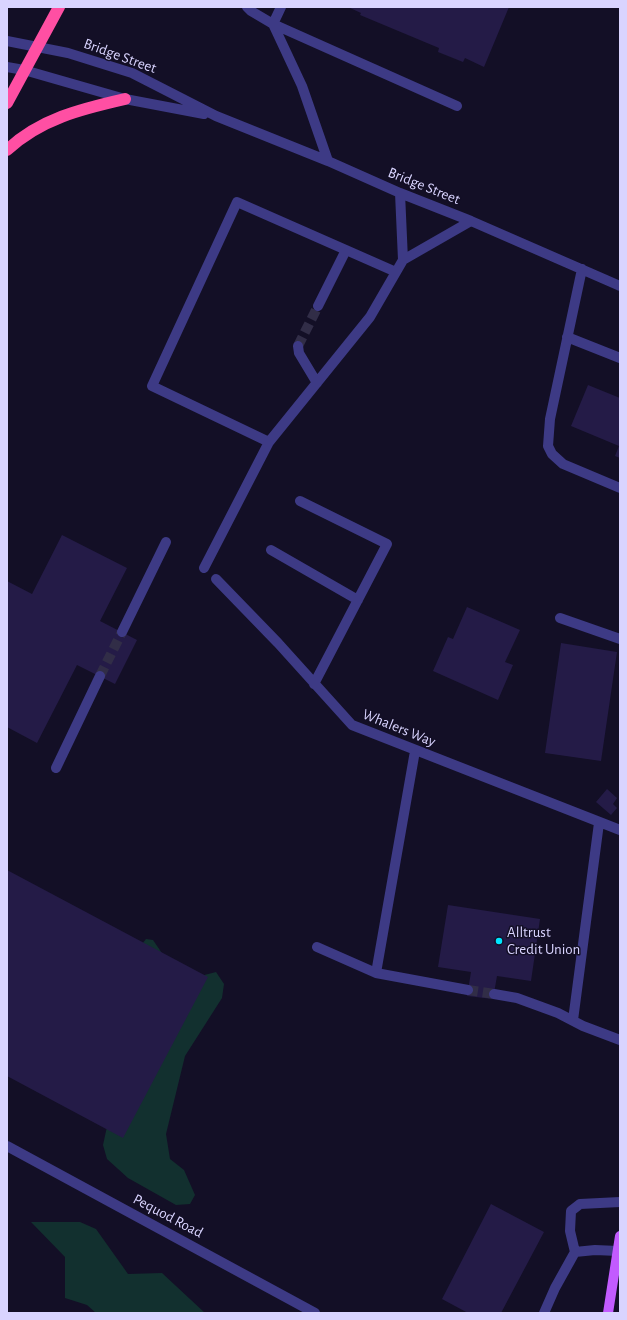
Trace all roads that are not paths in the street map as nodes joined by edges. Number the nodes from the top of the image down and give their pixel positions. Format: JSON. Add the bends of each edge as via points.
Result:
{"nodes":[{"id":1,"x":59,"y":7,"type":"edge"},
{"id":2,"x":247,"y":7,"type":"edge"},
{"id":3,"x":281,"y":7,"type":"edge"},
{"id":4,"x":273,"y":24,"type":"junction"},
{"id":5,"x":7,"y":41,"type":"edge"},
{"id":6,"x":37,"y":47,"type":"junction"},
{"id":7,"x":7,"y":67,"type":"edge"},
{"id":8,"x":24,"y":70,"type":"junction"},
{"id":9,"x":125,"y":99,"type":"junction"},
{"id":10,"x":7,"y":103,"type":"edge"},
{"id":11,"x":457,"y":106,"type":"dead end"},
{"id":12,"x":216,"y":116,"type":"junction"},
{"id":13,"x":7,"y":150,"type":"edge"},
{"id":14,"x":328,"y":160,"type":"junction"},
{"id":15,"x":400,"y":193,"type":"junction"},
{"id":16,"x":471,"y":222,"type":"junction"},
{"id":17,"x":346,"y":250,"type":"junction"},
{"id":18,"x":403,"y":260,"type":"junction"},
{"id":19,"x":582,"y":269,"type":"junction"},
{"id":20,"x":396,"y":272,"type":"junction"},
{"id":21,"x":620,"y":286,"type":"edge"},
{"id":22,"x":318,"y":306,"type":"tunnel mouth"},
{"id":23,"x":567,"y":337,"type":"junction"},
{"id":24,"x":298,"y":346,"type":"dead end"},
{"id":25,"x":620,"y":358,"type":"edge"},
{"id":26,"x":317,"y":383,"type":"junction"},
{"id":27,"x":269,"y":442,"type":"junction"},
{"id":28,"x":620,"y":488,"type":"edge"},
{"id":29,"x":300,"y":501,"type":"dead end"},
{"id":30,"x":166,"y":542,"type":"dead end"},
{"id":31,"x":271,"y":550,"type":"dead end"},
{"id":32,"x":204,"y":568,"type":"dead end"},
{"id":33,"x":216,"y":580,"type":"dead end"},
{"id":34,"x":358,"y":600,"type":"junction"},
{"id":35,"x":560,"y":618,"type":"dead end"},
{"id":36,"x":122,"y":632,"type":"tunnel mouth"},
{"id":37,"x":620,"y":639,"type":"edge"},
{"id":38,"x":100,"y":676,"type":"tunnel mouth"},
{"id":39,"x":314,"y":684,"type":"junction"},
{"id":40,"x":415,"y":751,"type":"junction"},
{"id":41,"x":56,"y":768,"type":"dead end"},
{"id":42,"x":599,"y":822,"type":"junction"},
{"id":43,"x":620,"y":830,"type":"edge"},
{"id":44,"x":317,"y":947,"type":"dead end"},
{"id":45,"x":376,"y":973,"type":"junction"},
{"id":46,"x":468,"y":990,"type":"tunnel mouth"},
{"id":47,"x":494,"y":994,"type":"tunnel mouth"},
{"id":48,"x":573,"y":1020,"type":"junction"},
{"id":49,"x":620,"y":1040,"type":"edge"},
{"id":50,"x":7,"y":1146,"type":"edge"},
{"id":51,"x":620,"y":1202,"type":"edge"},
{"id":52,"x":620,"y":1236,"type":"edge"},
{"id":53,"x":618,"y":1251,"type":"junction"},
{"id":54,"x":575,"y":1252,"type":"junction"},
{"id":55,"x":315,"y":1313,"type":"edge"},
{"id":56,"x":544,"y":1313,"type":"edge"},
{"id":57,"x":608,"y":1313,"type":"edge"}],
"edges":[{"from":1,"to":6,"type":"highway"},
{"from":2,"to":4,"type":"street"},
{"from":3,"to":4,"type":"street"},
{"from":4,"to":11,"type":"street"},
{"from":4,"to":14,"type":"street","via":[[302,86]]},
{"from":5,"to":6,"type":"street","name":"Bridge Street"},
{"from":6,"to":8,"type":"highway"},
{"from":6,"to":12,"type":"street","name":"Bridge Street","via":[[68,53],[132,73]]},
{"from":7,"to":8,"type":"street","name":"Bridge Street"},
{"from":8,"to":9,"type":"street","name":"Bridge Street"},
{"from":8,"to":10,"type":"highway"},
{"from":9,"to":12,"type":"street","name":"Bridge Street"},
{"from":9,"to":13,"type":"highway","via":[[76,110],[46,122],[31,130]]},
{"from":12,"to":14,"type":"street","name":"Bridge Street"},
{"from":14,"to":15,"type":"street","name":"Bridge Street"},
{"from":15,"to":16,"type":"street","name":"Bridge Street"},
{"from":15,"to":18,"type":"street"},
{"from":16,"to":18,"type":"street"},
{"from":16,"to":19,"type":"street","name":"Bridge Street"},
{"from":17,"to":20,"type":"street"},
{"from":17,"to":22,"type":"street"},
{"from":17,"to":27,"type":"street","via":[[237,202],[152,386]]},
{"from":18,"to":20,"type":"street"},
{"from":19,"to":21,"type":"street","name":"Bridge Street"},
{"from":19,"to":23,"type":"street"},
{"from":20,"to":26,"type":"street","via":[[370,317]]},
{"from":23,"to":25,"type":"street"},
{"from":23,"to":28,"type":"street","via":[[550,419],[548,446],[552,454],[563,464]]},
{"from":24,"to":26,"type":"street","via":[[299,354]]},
{"from":26,"to":27,"type":"street"},
{"from":27,"to":32,"type":"street"},
{"from":29,"to":34,"type":"street","via":[[387,544]]},
{"from":30,"to":36,"type":"street"},
{"from":31,"to":34,"type":"street"},
{"from":33,"to":39,"type":"street","name":"Whalers Way"},
{"from":34,"to":39,"type":"street"},
{"from":35,"to":37,"type":"street"},
{"from":38,"to":41,"type":"street"},
{"from":39,"to":40,"type":"street","name":"Whalers Way","via":[[352,725]]},
{"from":40,"to":42,"type":"street","name":"Whalers Way"},
{"from":40,"to":45,"type":"street"},
{"from":42,"to":43,"type":"street","name":"Whalers Way"},
{"from":42,"to":48,"type":"street"},
{"from":44,"to":45,"type":"street"},
{"from":45,"to":46,"type":"street"},
{"from":47,"to":48,"type":"street","via":[[516,998]]},
{"from":48,"to":49,"type":"street"},
{"from":50,"to":55,"type":"street","name":"Pequod Road"},
{"from":51,"to":54,"type":"street","via":[[580,1204],[571,1211],[570,1231]]},
{"from":52,"to":53,"type":"main road"},
{"from":53,"to":54,"type":"street"},
{"from":53,"to":57,"type":"main road"},
{"from":54,"to":56,"type":"street"}]}
